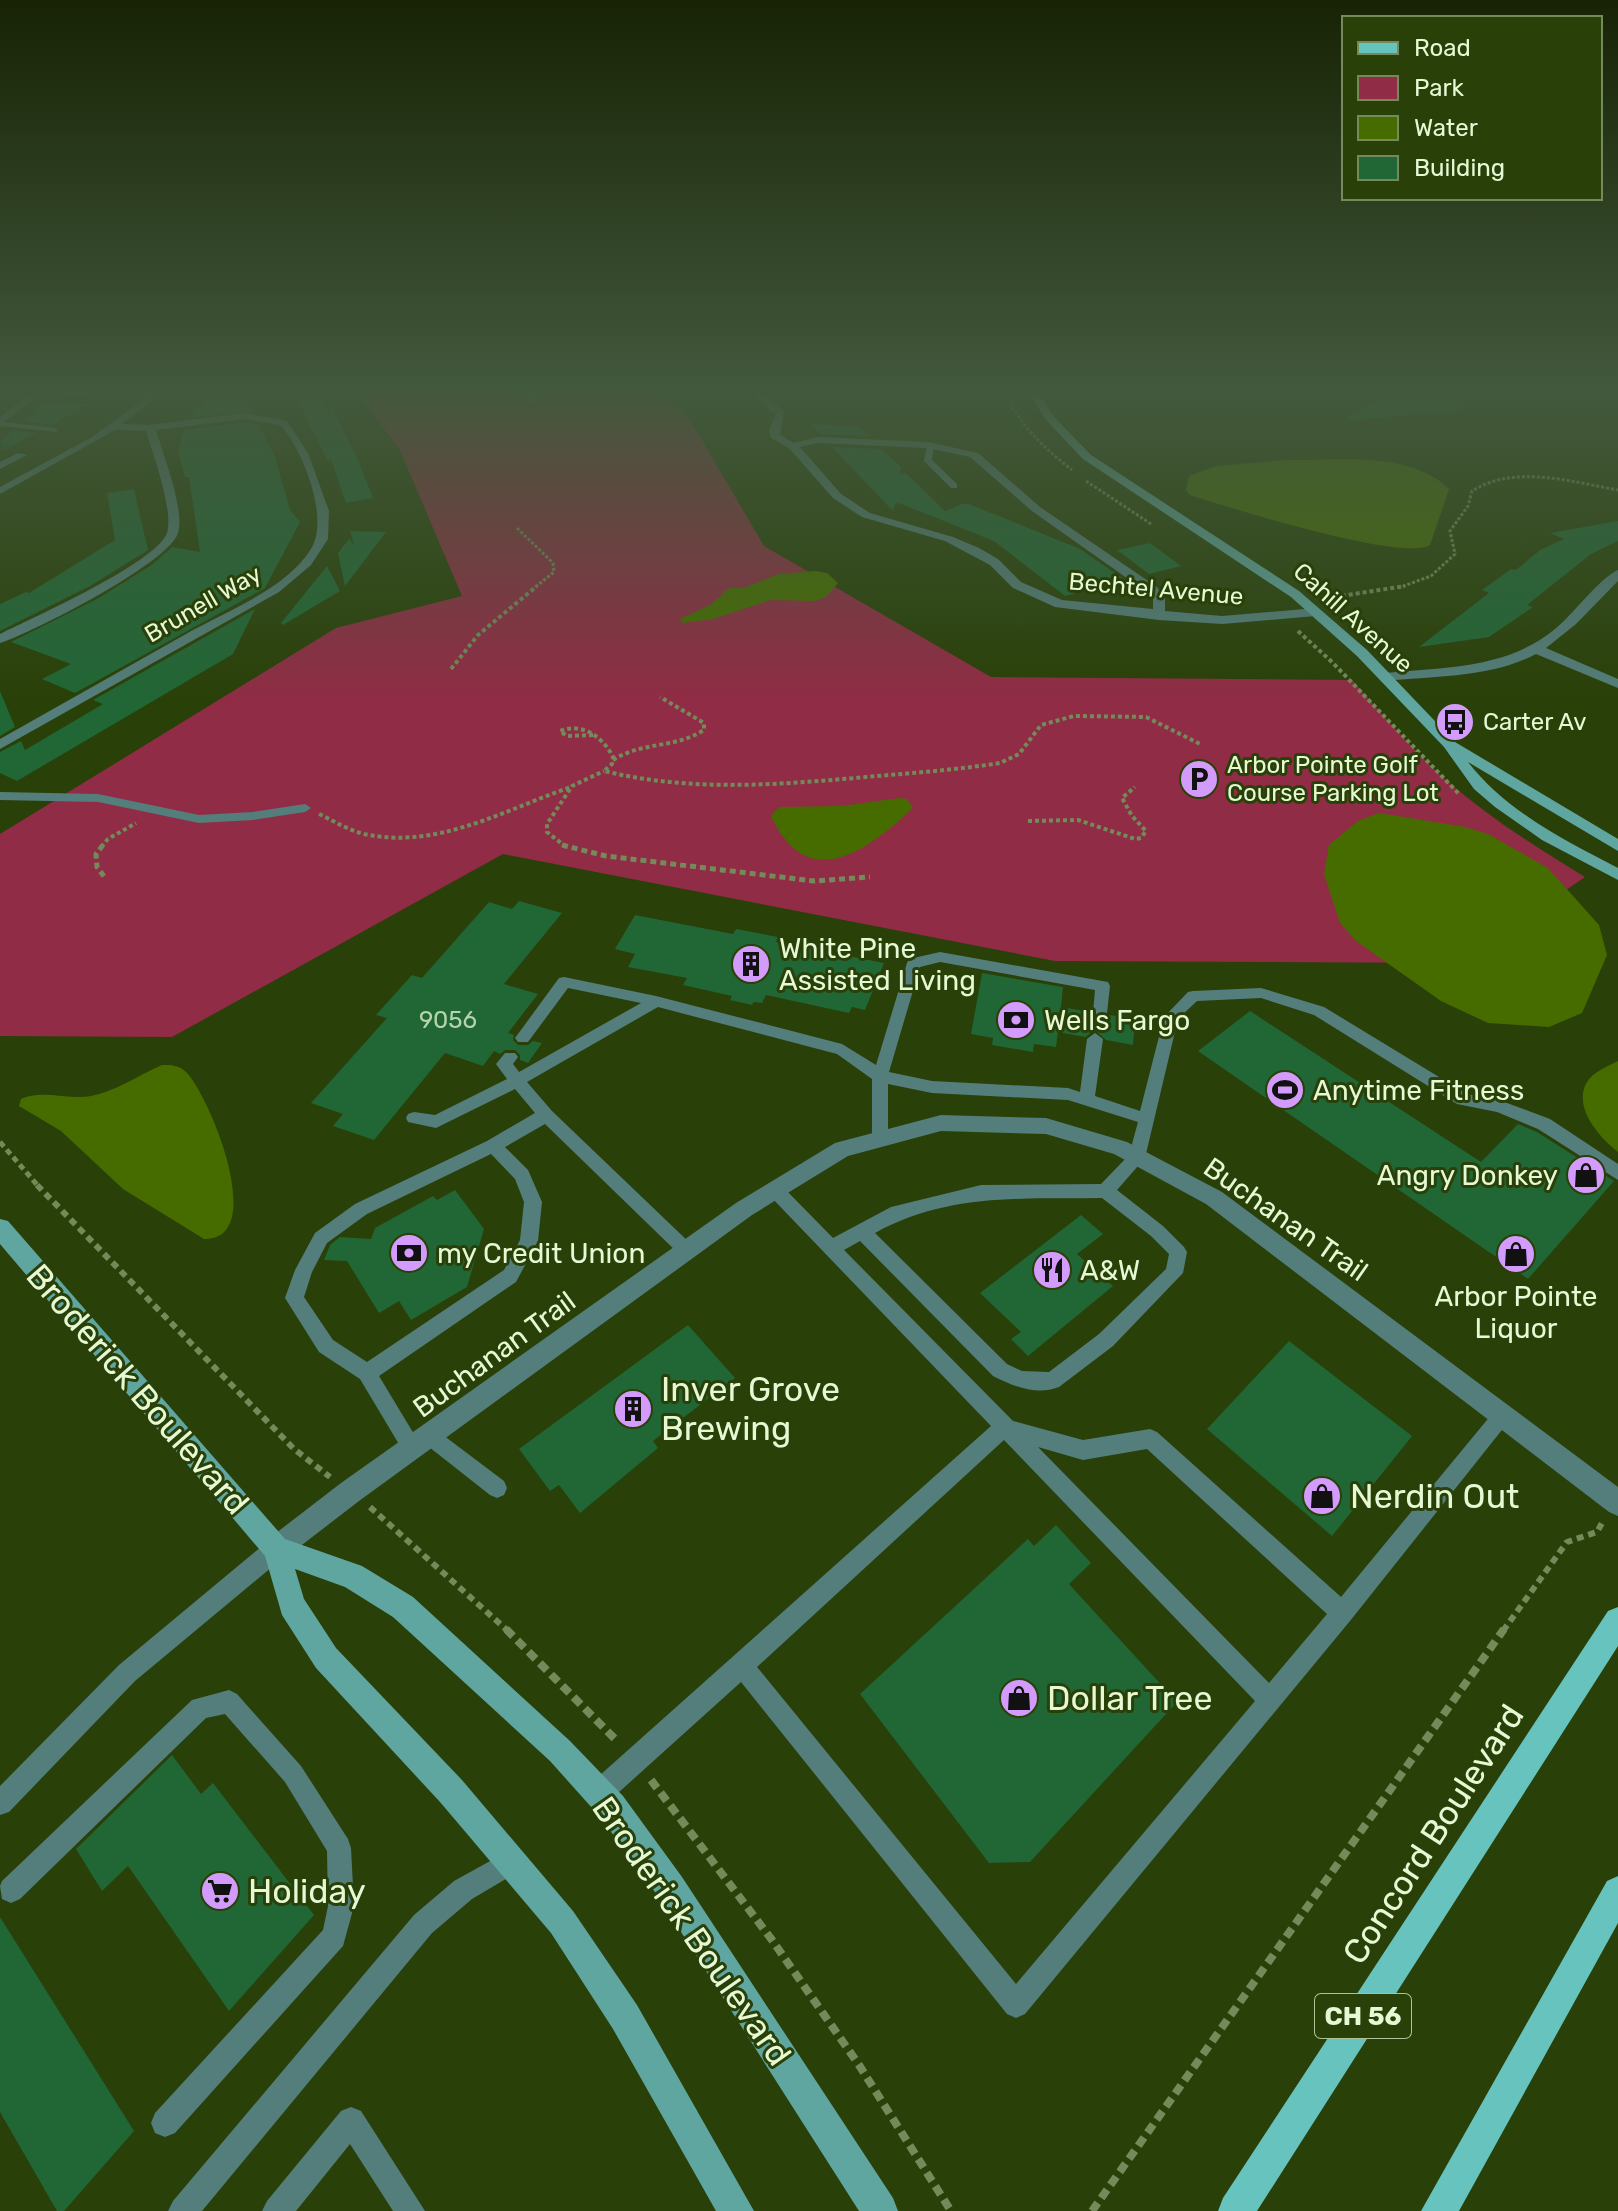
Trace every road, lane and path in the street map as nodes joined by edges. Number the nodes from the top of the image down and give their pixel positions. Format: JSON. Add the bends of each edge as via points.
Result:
{"nodes":[{"id":1,"x":167,"y":492,"type":"edge"},
{"id":2,"x":319,"y":492,"type":"edge"},
{"id":3,"x":834,"y":492,"type":"edge"},
{"id":4,"x":1017,"y":492,"type":"edge"},
{"id":5,"x":1103,"y":492,"type":"edge"},
{"id":6,"x":1140,"y":492,"type":"edge"},
{"id":7,"x":1472,"y":492,"type":"edge"},
{"id":8,"x":517,"y":528,"type":"dead end"},
{"id":9,"x":1158,"y":528,"type":"dead end"},
{"id":10,"x":1618,"y":574,"type":"edge"},
{"id":11,"x":1327,"y":598,"type":"dead end"},
{"id":12,"x":1316,"y":612,"type":"junction"},
{"id":13,"x":1159,"y":616,"type":"junction"},
{"id":14,"x":1282,"y":617,"type":"junction"},
{"id":15,"x":0,"y":639,"type":"edge"},
{"id":16,"x":1536,"y":649,"type":"junction"},
{"id":17,"x":451,"y":669,"type":"dead end"},
{"id":18,"x":1385,"y":677,"type":"junction"},
{"id":19,"x":1618,"y":684,"type":"edge"},
{"id":20,"x":660,"y":697,"type":"dead end"},
{"id":21,"x":593,"y":735,"type":"junction"},
{"id":22,"x":1200,"y":744,"type":"dead end"},
{"id":23,"x":0,"y":745,"type":"edge"},
{"id":24,"x":1450,"y":745,"type":"junction"},
{"id":25,"x":613,"y":760,"type":"junction"},
{"id":26,"x":604,"y":771,"type":"junction"},
{"id":27,"x":572,"y":786,"type":"junction"},
{"id":28,"x":1135,"y":787,"type":"dead end"},
{"id":29,"x":0,"y":796,"type":"edge"},
{"id":30,"x":1465,"y":798,"type":"dead end"},
{"id":31,"x":305,"y":808,"type":"joint"},
{"id":32,"x":156,"y":810,"type":"junction"},
{"id":33,"x":1028,"y":821,"type":"dead end"},
{"id":34,"x":1618,"y":846,"type":"edge"},
{"id":35,"x":1618,"y":875,"type":"edge"},
{"id":36,"x":870,"y":877,"type":"dead end"},
{"id":37,"x":106,"y":879,"type":"dead end"},
{"id":38,"x":656,"y":1001,"type":"junction"},
{"id":39,"x":1100,"y":1013,"type":"dead end"},
{"id":40,"x":523,"y":1038,"type":"dead end"},
{"id":41,"x":1095,"y":1039,"type":"dead end"},
{"id":42,"x":510,"y":1057,"type":"dead end"},
{"id":43,"x":880,"y":1076,"type":"junction"},
{"id":44,"x":517,"y":1081,"type":"junction"},
{"id":45,"x":1087,"y":1100,"type":"junction"},
{"id":46,"x":546,"y":1115,"type":"junction"},
{"id":47,"x":414,"y":1118,"type":"dead end"},
{"id":48,"x":1147,"y":1119,"type":"junction"},
{"id":49,"x":880,"y":1139,"type":"junction"},
{"id":50,"x":493,"y":1146,"type":"junction"},
{"id":51,"x":1137,"y":1158,"type":"junction"},
{"id":52,"x":1618,"y":1173,"type":"edge"},
{"id":53,"x":775,"y":1190,"type":"junction"},
{"id":54,"x":1105,"y":1191,"type":"junction"},
{"id":55,"x":0,"y":1228,"type":"edge"},
{"id":56,"x":862,"y":1231,"type":"junction"},
{"id":57,"x":831,"y":1248,"type":"junction"},
{"id":58,"x":686,"y":1250,"type":"junction"},
{"id":59,"x":367,"y":1373,"type":"junction"},
{"id":60,"x":1503,"y":1416,"type":"junction"},
{"id":61,"x":1003,"y":1428,"type":"junction"},
{"id":62,"x":422,"y":1443,"type":"junction"},
{"id":63,"x":497,"y":1488,"type":"dead end"},
{"id":64,"x":1617,"y":1502,"type":"edge"},
{"id":65,"x":276,"y":1549,"type":"junction"},
{"id":66,"x":1342,"y":1613,"type":"junction"},
{"id":67,"x":1618,"y":1621,"type":"edge"},
{"id":68,"x":742,"y":1666,"type":"junction"},
{"id":69,"x":1270,"y":1700,"type":"junction"},
{"id":70,"x":599,"y":1793,"type":"junction"},
{"id":71,"x":0,"y":1803,"type":"edge"},
{"id":72,"x":512,"y":1861,"type":"junction"},
{"id":73,"x":11,"y":1890,"type":"dead end"},
{"id":74,"x":1618,"y":1892,"type":"edge"},
{"id":75,"x":165,"y":2123,"type":"dead end"},
{"id":76,"x":183,"y":2211,"type":"edge"},
{"id":77,"x":277,"y":2211,"type":"edge"},
{"id":78,"x":410,"y":2211,"type":"edge"},
{"id":79,"x":736,"y":2211,"type":"edge"},
{"id":80,"x":880,"y":2211,"type":"edge"},
{"id":81,"x":1092,"y":2211,"type":"edge"},
{"id":82,"x":1236,"y":2211,"type":"edge"},
{"id":83,"x":1439,"y":2211,"type":"edge"}],
"edges":[{"from":1,"to":15,"type":"street","via":[[174,528],[158,551]]},
{"from":2,"to":23,"type":"street","name":"Brunell Way","via":[[326,521],[322,542],[297,572]]},
{"from":3,"to":13,"type":"street","name":"Bechtel Avenue","via":[[866,515],[975,551],[1037,596],[1059,604]]},
{"from":4,"to":13,"type":"street","via":[[1153,590]]},
{"from":5,"to":9,"type":"path"},
{"from":6,"to":12,"type":"street","name":"Cahill Avenue"},
{"from":7,"to":11,"type":"path","via":[[1450,531],[1455,554],[1444,565],[1411,585]]},
{"from":8,"to":17,"type":"path","via":[[553,563],[554,572],[478,635]]},
{"from":10,"to":16,"type":"street"},
{"from":12,"to":14,"type":"street","name":"Bechtel Avenue"},
{"from":12,"to":18,"type":"street","name":"Cahill Avenue"},
{"from":13,"to":14,"type":"street","name":"Bechtel Avenue"},
{"from":14,"to":30,"type":"path"},
{"from":16,"to":18,"type":"street","via":[[1494,664]]},
{"from":16,"to":19,"type":"street"},
{"from":18,"to":24,"type":"street","name":"Cahill Avenue"},
{"from":20,"to":25,"type":"path","via":[[695,716],[704,730],[685,742],[640,746]]},
{"from":21,"to":21,"type":"path","via":[[570,727],[560,731],[567,736]]},
{"from":21,"to":25,"type":"path","via":[[610,749]]},
{"from":22,"to":26,"type":"path","via":[[1146,717],[1074,716],[1041,725],[1013,758],[975,768],[752,786],[641,781]]},
{"from":24,"to":34,"type":"street","name":"Cahill Avenue"},
{"from":24,"to":35,"type":"street","name":"Cahill Avenue","via":[[1463,769],[1504,805]]},
{"from":25,"to":26,"type":"path"},
{"from":26,"to":27,"type":"path"},
{"from":27,"to":31,"type":"path","via":[[472,825],[422,836],[368,836]]},
{"from":27,"to":36,"type":"path","via":[[545,828],[558,843],[574,850],[791,879]]},
{"from":28,"to":33,"type":"path","via":[[1122,798],[1146,831],[1141,838],[1078,820]]},
{"from":29,"to":32,"type":"lane","via":[[98,798]]},
{"from":31,"to":32,"type":"lane","via":[[211,819]]},
{"from":32,"to":37,"type":"path","via":[[101,847],[96,862]]},
{"from":38,"to":40,"type":"lane","via":[[564,982]]},
{"from":38,"to":43,"type":"lane","via":[[842,1050]]},
{"from":38,"to":44,"type":"lane"},
{"from":39,"to":43,"type":"lane","via":[[1103,986],[940,957],[914,963]]},
{"from":41,"to":45,"type":"lane"},
{"from":42,"to":44,"type":"lane","via":[[504,1064]]},
{"from":43,"to":45,"type":"lane","via":[[932,1087],[1068,1094]]},
{"from":43,"to":49,"type":"lane"},
{"from":44,"to":46,"type":"lane"},
{"from":44,"to":47,"type":"lane","via":[[436,1122]]},
{"from":45,"to":48,"type":"lane"},
{"from":46,"to":50,"type":"lane"},
{"from":46,"to":58,"type":"lane"},
{"from":48,"to":51,"type":"lane"},
{"from":48,"to":52,"type":"lane","via":[[1171,1017],[1193,996],[1261,993],[1319,1011],[1463,1100],[1499,1106],[1544,1124]]},
{"from":49,"to":51,"type":"street","name":"Buchanan Trail","via":[[941,1123],[1046,1126]]},
{"from":49,"to":53,"type":"street","name":"Buchanan Trail","via":[[842,1149]]},
{"from":50,"to":59,"type":"lane","via":[[522,1175],[533,1202],[529,1241],[510,1276]]},
{"from":50,"to":59,"type":"lane","via":[[361,1209],[321,1238],[294,1298],[326,1346]]},
{"from":51,"to":54,"type":"lane"},
{"from":51,"to":60,"type":"street","name":"Buchanan Trail","via":[[1214,1198]]},
{"from":53,"to":57,"type":"lane"},
{"from":53,"to":58,"type":"street","name":"Buchanan Trail"},
{"from":54,"to":56,"type":"lane","via":[[981,1192],[897,1212]]},
{"from":54,"to":56,"type":"lane","via":[[1178,1252],[1174,1273],[1106,1340],[1052,1381],[1020,1380],[1000,1370]]},
{"from":55,"to":65,"type":"street","name":"Broderick Boulevard"},
{"from":56,"to":57,"type":"lane"},
{"from":57,"to":61,"type":"lane"},
{"from":58,"to":62,"type":"street","name":"Buchanan Trail"},
{"from":59,"to":62,"type":"lane"},
{"from":60,"to":64,"type":"street","name":"Buchanan Trail"},
{"from":60,"to":66,"type":"lane"},
{"from":61,"to":66,"type":"lane","via":[[1083,1450],[1150,1439]]},
{"from":61,"to":68,"type":"lane"},
{"from":61,"to":69,"type":"lane"},
{"from":62,"to":63,"type":"lane"},
{"from":62,"to":65,"type":"street","name":"Buchanan Trail"},
{"from":64,"to":81,"type":"path","via":[[1597,1532],[1567,1542]]},
{"from":65,"to":70,"type":"street","name":"Broderick Boulevard","via":[[352,1576],[403,1607]]},
{"from":65,"to":71,"type":"lane","via":[[127,1673]]},
{"from":65,"to":72,"type":"street","name":"Broderick Boulevard","via":[[292,1605],[326,1658]]},
{"from":66,"to":69,"type":"lane"},
{"from":67,"to":82,"type":"main road","name":"Concord Boulevard","number":"CH 56"},
{"from":68,"to":69,"type":"lane","via":[[1016,2005]]},
{"from":68,"to":70,"type":"lane"},
{"from":70,"to":80,"type":"street","name":"Broderick Boulevard","via":[[671,1888]]},
{"from":72,"to":76,"type":"lane","via":[[463,1890],[423,1924]]},
{"from":72,"to":79,"type":"street","name":"Broderick Boulevard","via":[[562,1922],[625,2017]]},
{"from":73,"to":75,"type":"lane","via":[[200,1708],[229,1702],[293,1774],[339,1848],[341,1906],[334,1937]]},
{"from":74,"to":83,"type":"main road"},
{"from":77,"to":78,"type":"lane","via":[[351,2121]]}]}
